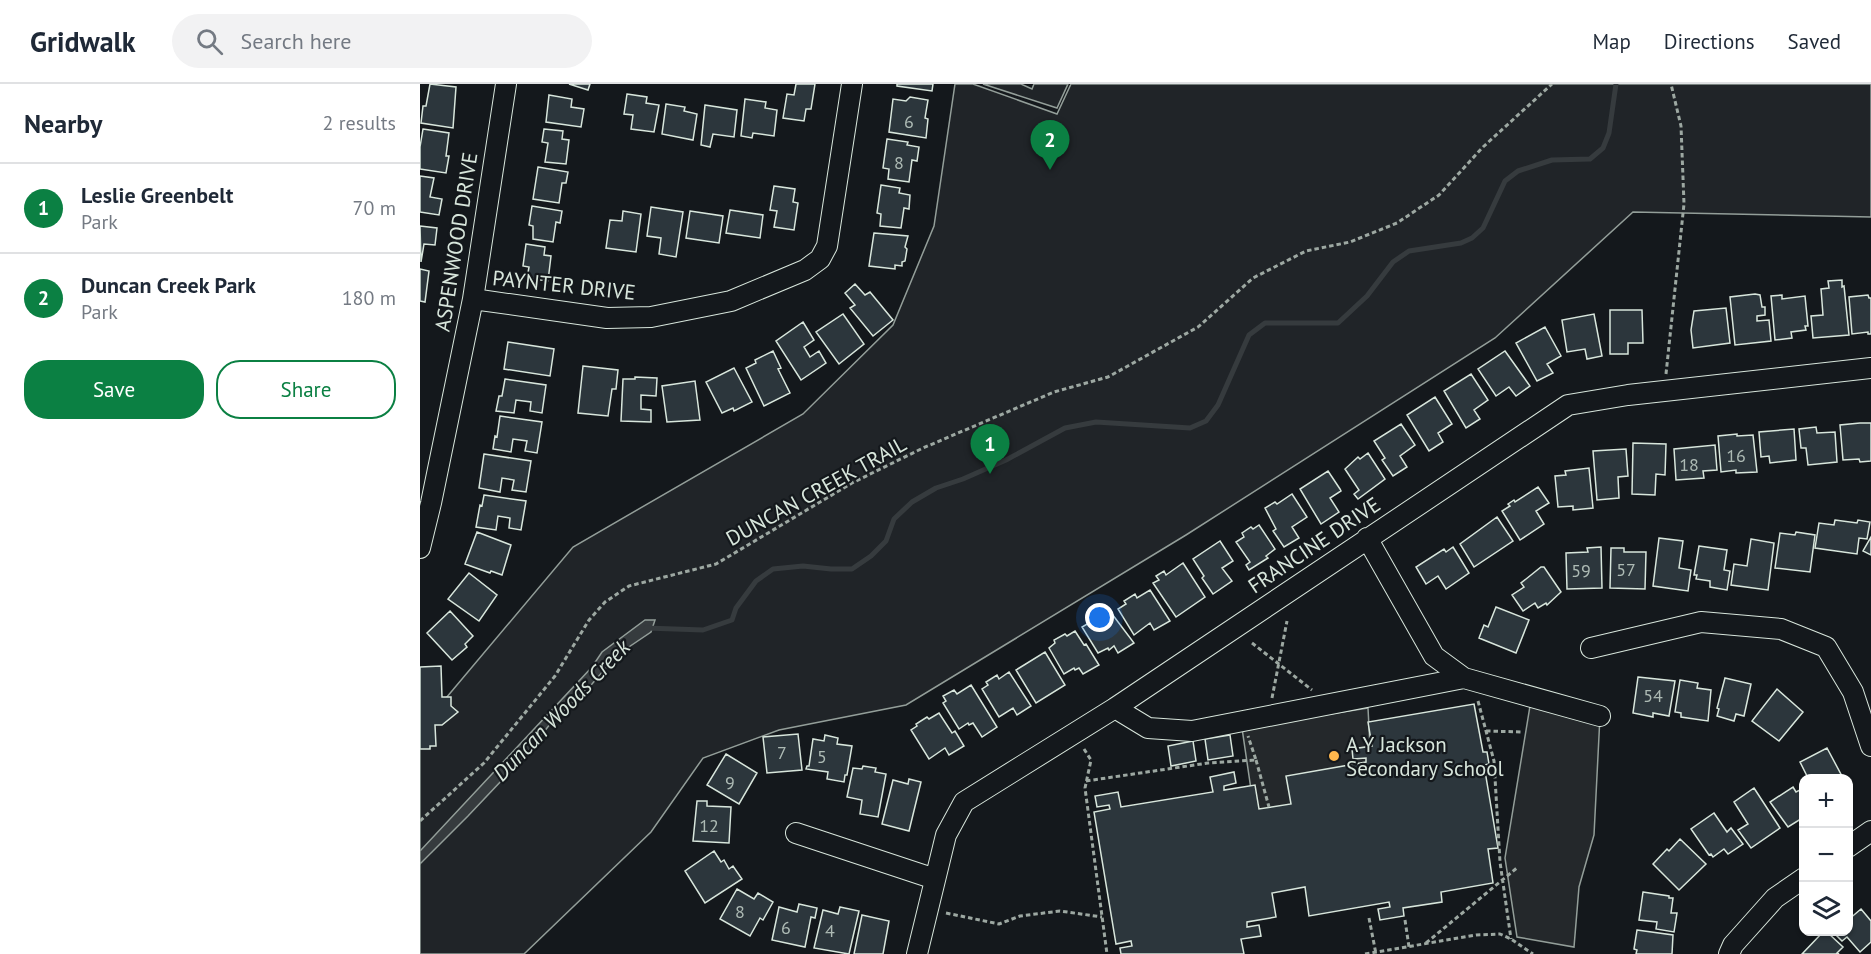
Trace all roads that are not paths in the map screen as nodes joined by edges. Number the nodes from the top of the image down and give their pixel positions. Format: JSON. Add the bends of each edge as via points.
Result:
{"nodes":[{"id":1,"x":506,"y":84,"type":"edge"},
{"id":2,"x":852,"y":84,"type":"edge"},
{"id":3,"x":473,"y":299,"type":"junction"},
{"id":4,"x":1871,"y":368,"type":"edge"},
{"id":5,"x":1367,"y":538,"type":"junction"},
{"id":6,"x":420,"y":548,"type":"edge"},
{"id":7,"x":1591,"y":648,"type":"dead end"},
{"id":8,"x":1468,"y":680,"type":"junction"},
{"id":9,"x":1115,"y":708,"type":"junction"},
{"id":10,"x":1600,"y":716,"type":"dead end"},
{"id":11,"x":1871,"y":746,"type":"edge"},
{"id":12,"x":1871,"y":831,"type":"edge"},
{"id":13,"x":796,"y":833,"type":"dead end"},
{"id":14,"x":1853,"y":844,"type":"edge"},
{"id":15,"x":935,"y":879,"type":"junction"},
{"id":16,"x":1799,"y":881,"type":"edge"},
{"id":17,"x":917,"y":954,"type":"edge"},
{"id":18,"x":1729,"y":954,"type":"edge"}],
"edges":[{"from":1,"to":3,"type":"street","name":"ASPENWOOD DRIVE"},
{"from":2,"to":3,"type":"street","name":"PAYNTER DRIVE","via":[[827,246],[820,259],[805,270],[732,301],[651,317],[607,318]]},
{"from":3,"to":6,"type":"street","name":"ASPENWOOD DRIVE"},
{"from":4,"to":5,"type":"street","name":"FRANCINE DRIVE","via":[[1568,405]]},
{"from":5,"to":8,"type":"street","via":[[1434,656]]},
{"from":5,"to":9,"type":"street","name":"FRANCINE DRIVE"},
{"from":7,"to":11,"type":"street","via":[[1701,622],[1781,629],[1826,647],[1853,692]]},
{"from":8,"to":9,"type":"street","via":[[1192,731],[1148,728]]},
{"from":8,"to":10,"type":"street"},
{"from":9,"to":15,"type":"street","name":"FRANCINE DRIVE","via":[[964,802],[946,835]]},
{"from":12,"to":14,"type":"street"},
{"from":13,"to":15,"type":"street"},
{"from":15,"to":17,"type":"street","name":"FRANCINE DRIVE"},
{"from":16,"to":18,"type":"street","via":[[1775,898],[1732,945]]}]}
